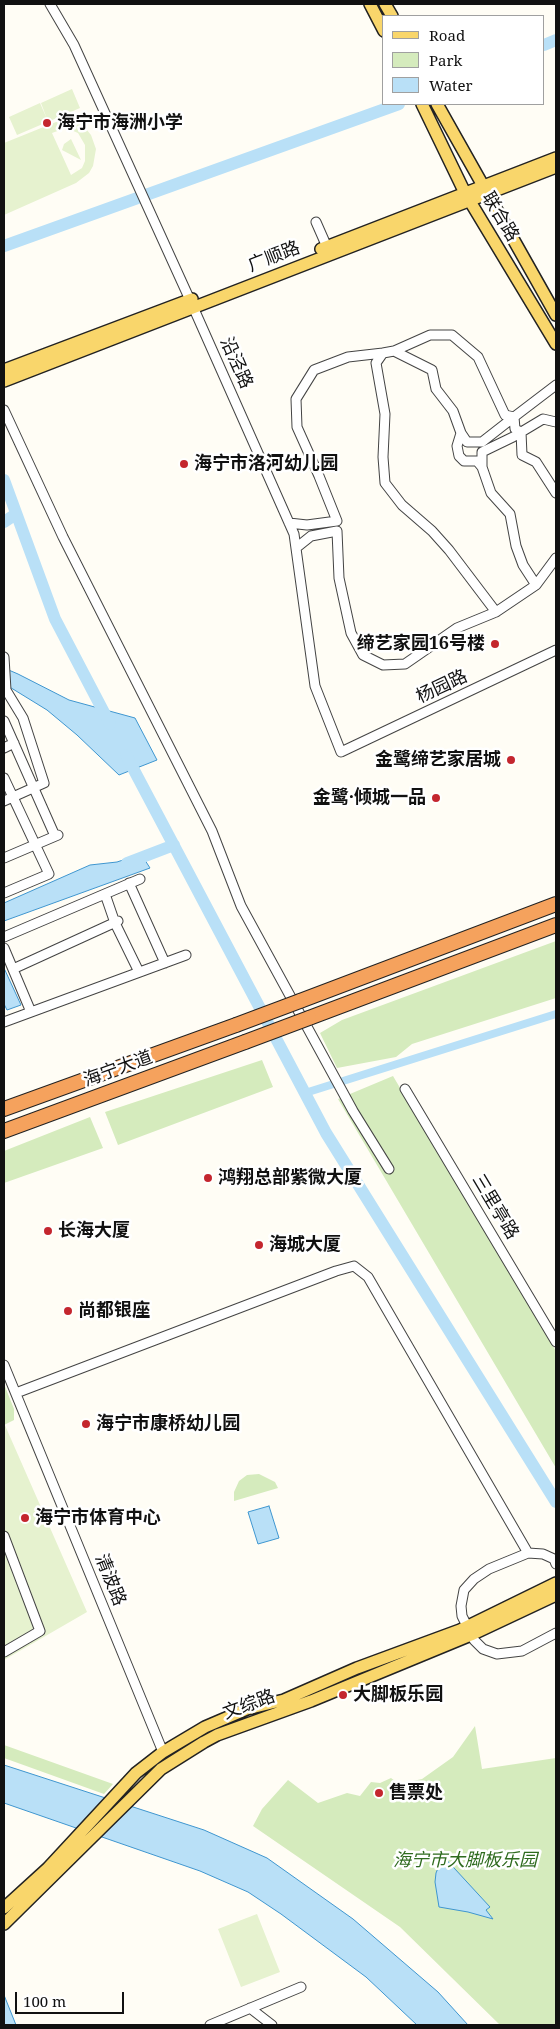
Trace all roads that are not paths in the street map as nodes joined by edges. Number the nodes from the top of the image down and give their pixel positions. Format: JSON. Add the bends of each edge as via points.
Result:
{"nodes":[{"id":1,"x":50,"y":4,"type":"edge"},
{"id":2,"x":370,"y":4,"type":"edge"},
{"id":3,"x":385,"y":4,"type":"edge"},
{"id":4,"x":391,"y":15,"type":"edge"},
{"id":5,"x":382,"y":27,"type":"edge"},
{"id":6,"x":423,"y":105,"type":"edge"},
{"id":7,"x":438,"y":107,"type":"edge"},
{"id":8,"x":556,"y":158,"type":"edge"},
{"id":9,"x":556,"y":167,"type":"edge"},
{"id":10,"x":485,"y":190,"type":"junction"},
{"id":11,"x":468,"y":197,"type":"junction"},
{"id":12,"x":316,"y":222,"type":"dead end"},
{"id":13,"x":327,"y":247,"type":"junction"},
{"id":14,"x":192,"y":303,"type":"junction"},
{"id":15,"x":556,"y":315,"type":"edge"},
{"id":16,"x":556,"y":344,"type":"edge"},
{"id":17,"x":394,"y":351,"type":"junction"},
{"id":18,"x":383,"y":352,"type":"junction"},
{"id":19,"x":4,"y":370,"type":"edge"},
{"id":20,"x":4,"y":381,"type":"edge"},
{"id":21,"x":556,"y":385,"type":"edge"},
{"id":22,"x":4,"y":410,"type":"edge"},
{"id":23,"x":514,"y":418,"type":"junction"},
{"id":24,"x":556,"y":422,"type":"edge"},
{"id":25,"x":521,"y":432,"type":"junction"},
{"id":26,"x":461,"y":433,"type":"junction"},
{"id":27,"x":482,"y":468,"type":"junction"},
{"id":28,"x":556,"y":493,"type":"edge"},
{"id":29,"x":289,"y":523,"type":"junction"},
{"id":30,"x":296,"y":548,"type":"junction"},
{"id":31,"x":556,"y":558,"type":"edge"},
{"id":32,"x":536,"y":585,"type":"junction"},
{"id":33,"x":496,"y":612,"type":"junction"},
{"id":34,"x":556,"y":650,"type":"edge"},
{"id":35,"x":4,"y":658,"type":"edge"},
{"id":36,"x":4,"y":721,"type":"edge"},
{"id":37,"x":14,"y":744,"type":"junction"},
{"id":38,"x":4,"y":748,"type":"edge"},
{"id":39,"x":341,"y":752,"type":"joint"},
{"id":40,"x":4,"y":778,"type":"edge"},
{"id":41,"x":34,"y":787,"type":"junction"},
{"id":42,"x":8,"y":799,"type":"edge"},
{"id":43,"x":35,"y":845,"type":"junction"},
{"id":44,"x":4,"y":858,"type":"edge"},
{"id":45,"x":140,"y":879,"type":"dead end"},
{"id":46,"x":129,"y":883,"type":"junction"},
{"id":47,"x":4,"y":893,"type":"edge"},
{"id":48,"x":105,"y":894,"type":"junction"},
{"id":49,"x":556,"y":904,"type":"edge"},
{"id":50,"x":117,"y":922,"type":"junction"},
{"id":51,"x":556,"y":925,"type":"edge"},
{"id":52,"x":4,"y":936,"type":"edge"},
{"id":53,"x":4,"y":948,"type":"edge"},
{"id":54,"x":186,"y":955,"type":"dead end"},
{"id":55,"x":165,"y":963,"type":"junction"},
{"id":56,"x":13,"y":969,"type":"junction"},
{"id":57,"x":139,"y":972,"type":"junction"},
{"id":58,"x":31,"y":1012,"type":"junction"},
{"id":59,"x":4,"y":1022,"type":"edge"},
{"id":60,"x":405,"y":1089,"type":"dead end"},
{"id":61,"x":4,"y":1109,"type":"edge"},
{"id":62,"x":4,"y":1131,"type":"edge"},
{"id":63,"x":389,"y":1169,"type":"dead end"},
{"id":64,"x":556,"y":1342,"type":"edge"},
{"id":65,"x":4,"y":1365,"type":"edge"},
{"id":66,"x":16,"y":1393,"type":"junction"},
{"id":67,"x":4,"y":1536,"type":"edge"},
{"id":68,"x":528,"y":1553,"type":"junction"},
{"id":69,"x":556,"y":1564,"type":"edge"},
{"id":70,"x":556,"y":1583,"type":"edge"},
{"id":71,"x":556,"y":1595,"type":"edge"},
{"id":72,"x":501,"y":1615,"type":"junction"},
{"id":73,"x":468,"y":1631,"type":"junction"},
{"id":74,"x":556,"y":1633,"type":"edge"},
{"id":75,"x":4,"y":1652,"type":"edge"},
{"id":76,"x":163,"y":1752,"type":"junction"},
{"id":77,"x":4,"y":1908,"type":"edge"},
{"id":78,"x":4,"y":1924,"type":"edge"},
{"id":79,"x":301,"y":1987,"type":"dead end"},
{"id":80,"x":250,"y":2008,"type":"junction"},
{"id":81,"x":210,"y":2025,"type":"edge"},
{"id":82,"x":272,"y":2025,"type":"edge"}],
"edges":[{"from":1,"to":14,"type":"street","name":"沿泾路","via":[[74,45]]},
{"from":2,"to":5,"type":"main road"},
{"from":3,"to":4,"type":"main road"},
{"from":6,"to":11,"type":"main road","name":"联合路"},
{"from":7,"to":10,"type":"main road"},
{"from":8,"to":10,"type":"main road","name":"广顺路"},
{"from":9,"to":10,"type":"main road","name":"广顺路"},
{"from":10,"to":11,"type":"main road","name":"广顺路"},
{"from":10,"to":15,"type":"main road"},
{"from":11,"to":13,"type":"main road","name":"广顺路"},
{"from":11,"to":14,"type":"main road","name":"广顺路"},
{"from":11,"to":16,"type":"main road","name":"联合路"},
{"from":12,"to":13,"type":"street"},
{"from":13,"to":14,"type":"main road","name":"广顺路"},
{"from":14,"to":19,"type":"main road","name":"广顺路","via":[[115,327]]},
{"from":14,"to":20,"type":"main road","name":"广顺路"},
{"from":14,"to":29,"type":"street","name":"沿泾路"},
{"from":17,"to":18,"type":"street"},
{"from":17,"to":23,"type":"street","via":[[430,335],[452,335],[478,357],[505,415]]},
{"from":17,"to":26,"type":"street","via":[[432,370],[436,389],[454,411]]},
{"from":18,"to":29,"type":"street","via":[[348,357],[314,370],[296,400],[297,426],[337,522]]},
{"from":18,"to":33,"type":"street","via":[[376,363],[385,414],[385,483],[402,505],[432,530]]},
{"from":21,"to":23,"type":"street"},
{"from":22,"to":63,"type":"street","via":[[212,831],[241,906]]},
{"from":23,"to":25,"type":"street","via":[[515,429]]},
{"from":23,"to":26,"type":"street","via":[[482,442],[467,442]]},
{"from":24,"to":25,"type":"street","via":[[543,419]]},
{"from":25,"to":27,"type":"street","via":[[482,452]]},
{"from":25,"to":28,"type":"street","via":[[522,455],[536,462]]},
{"from":26,"to":27,"type":"street","via":[[459,456],[464,461],[477,461]]},
{"from":27,"to":32,"type":"street","via":[[491,493],[510,514],[516,546]]},
{"from":29,"to":30,"type":"street","name":"沿泾路"},
{"from":30,"to":33,"type":"street","via":[[311,536],[337,531],[339,578],[351,633],[363,655],[383,666],[405,664],[457,628]]},
{"from":30,"to":39,"type":"street","name":"沿泾路","via":[[315,686]]},
{"from":31,"to":32,"type":"street"},
{"from":32,"to":33,"type":"street"},
{"from":34,"to":39,"type":"street","name":"杨园路"},
{"from":35,"to":41,"type":"street","via":[[6,690],[23,718],[44,783]]},
{"from":36,"to":37,"type":"street"},
{"from":37,"to":38,"type":"street"},
{"from":37,"to":41,"type":"street"},
{"from":40,"to":42,"type":"street"},
{"from":41,"to":42,"type":"street"},
{"from":41,"to":43,"type":"street","via":[[57,835]]},
{"from":42,"to":43,"type":"street"},
{"from":43,"to":44,"type":"street"},
{"from":43,"to":47,"type":"street","via":[[49,874]]},
{"from":45,"to":46,"type":"street"},
{"from":46,"to":48,"type":"street"},
{"from":46,"to":55,"type":"street"},
{"from":48,"to":50,"type":"street"},
{"from":48,"to":52,"type":"street"},
{"from":49,"to":61,"type":"highway","name":"海宁大道","bridge":true},
{"from":50,"to":56,"type":"street"},
{"from":50,"to":57,"type":"street"},
{"from":51,"to":62,"type":"highway","name":"海宁大道","bridge":true},
{"from":53,"to":56,"type":"street"},
{"from":54,"to":55,"type":"street"},
{"from":55,"to":57,"type":"street"},
{"from":56,"to":58,"type":"street"},
{"from":57,"to":58,"type":"street"},
{"from":58,"to":59,"type":"street"},
{"from":60,"to":64,"type":"street","name":"三里亭路"},
{"from":65,"to":66,"type":"street","name":"清波路"},
{"from":66,"to":68,"type":"street","via":[[354,1266],[368,1277]]},
{"from":66,"to":76,"type":"street","name":"清波路"},
{"from":67,"to":75,"type":"street","via":[[40,1631]]},
{"from":68,"to":69,"type":"street","via":[[554,1559]]},
{"from":68,"to":73,"type":"street","via":[[489,1569],[464,1590],[461,1606]]},
{"from":70,"to":72,"type":"main road"},
{"from":71,"to":72,"type":"main road"},
{"from":72,"to":73,"type":"main road"},
{"from":73,"to":74,"type":"street","via":[[483,1649],[497,1654],[522,1651]]},
{"from":73,"to":76,"type":"main road","via":[[357,1668],[284,1700],[238,1713],[205,1727]]},
{"from":73,"to":78,"type":"main road","name":"文综路","via":[[311,1701],[217,1735],[161,1769]]},
{"from":76,"to":77,"type":"main road","via":[[136,1773],[48,1868]]},
{"from":79,"to":80,"type":"street"},
{"from":80,"to":81,"type":"street"},
{"from":80,"to":82,"type":"street"}]}
